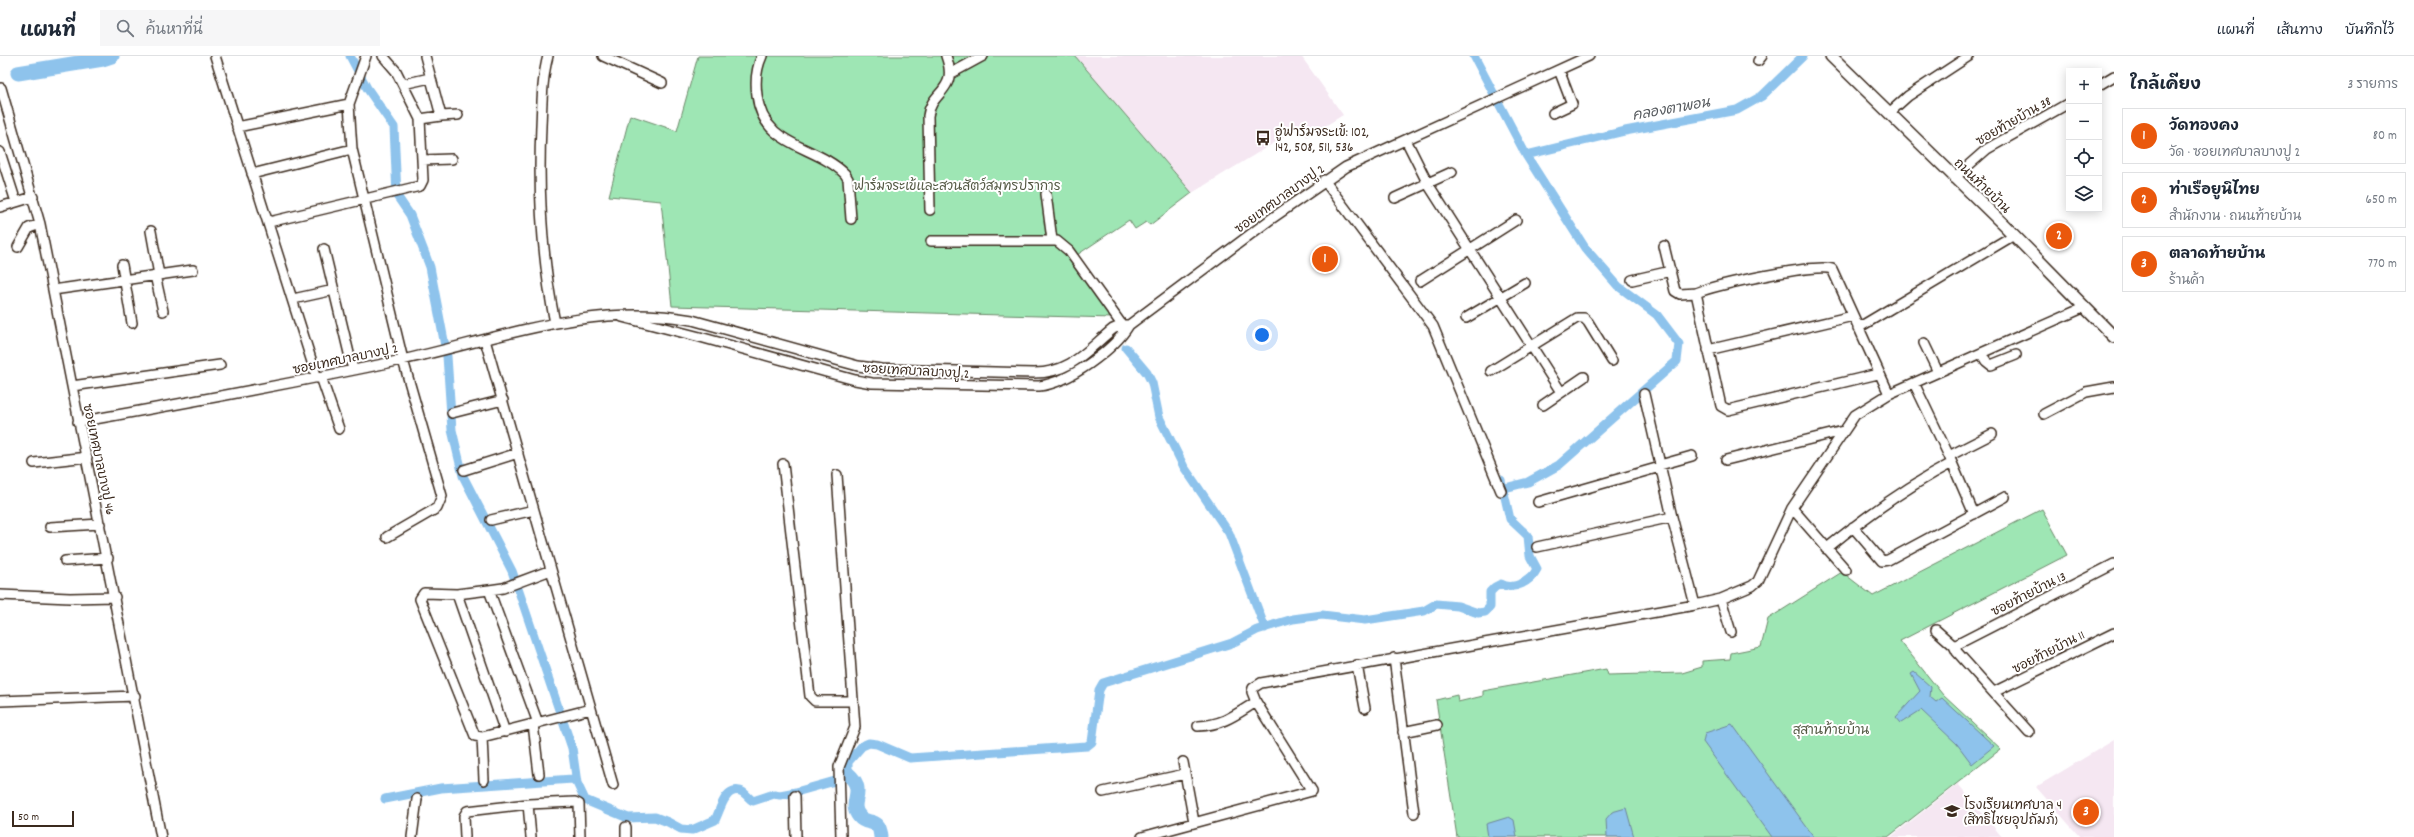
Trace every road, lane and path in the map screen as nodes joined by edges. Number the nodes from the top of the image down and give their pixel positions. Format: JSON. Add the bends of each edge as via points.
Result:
{"nodes":[{"id":1,"x":215,"y":56,"type":"edge"},
{"id":2,"x":366,"y":56,"type":"edge"},
{"id":3,"x":383,"y":56,"type":"edge"},
{"id":4,"x":424,"y":56,"type":"edge"},
{"id":5,"x":603,"y":56,"type":"edge"},
{"id":6,"x":762,"y":56,"type":"edge"},
{"id":7,"x":946,"y":56,"type":"edge"},
{"id":8,"x":983,"y":56,"type":"edge"},
{"id":9,"x":1589,"y":56,"type":"edge"},
{"id":10,"x":1831,"y":56,"type":"edge"},
{"id":11,"x":1969,"y":56,"type":"edge"},
{"id":12,"x":545,"y":57,"type":"edge"},
{"id":13,"x":1559,"y":70,"type":"junction"},
{"id":14,"x":950,"y":74,"type":"junction"},
{"id":15,"x":2114,"y":76,"type":"edge"},
{"id":16,"x":430,"y":78,"type":"junction"},
{"id":17,"x":662,"y":83,"type":"dead end"},
{"id":18,"x":2102,"y":83,"type":"edge"},
{"id":19,"x":403,"y":84,"type":"junction"},
{"id":20,"x":1,"y":88,"type":"dead end"},
{"id":21,"x":349,"y":104,"type":"junction"},
{"id":22,"x":2067,"y":104,"type":"edge"},
{"id":23,"x":1553,"y":113,"type":"dead end"},
{"id":24,"x":1889,"y":113,"type":"junction"},
{"id":25,"x":458,"y":115,"type":"dead end"},
{"id":26,"x":441,"y":116,"type":"junction"},
{"id":27,"x":420,"y":118,"type":"junction"},
{"id":28,"x":237,"y":127,"type":"junction"},
{"id":29,"x":1406,"y":140,"type":"junction"},
{"id":30,"x":352,"y":149,"type":"junction"},
{"id":31,"x":0,"y":152,"type":"edge"},
{"id":32,"x":452,"y":159,"type":"dead end"},
{"id":33,"x":422,"y":160,"type":"junction"},
{"id":34,"x":1452,"y":172,"type":"dead end"},
{"id":35,"x":252,"y":174,"type":"junction"},
{"id":36,"x":1954,"y":178,"type":"junction"},
{"id":37,"x":1324,"y":180,"type":"junction"},
{"id":38,"x":1428,"y":184,"type":"junction"},
{"id":39,"x":1046,"y":194,"type":"dead end"},
{"id":40,"x":33,"y":197,"type":"junction"},
{"id":41,"x":366,"y":198,"type":"junction"},
{"id":42,"x":1395,"y":198,"type":"dead end"},
{"id":43,"x":16,"y":202,"type":"junction"},
{"id":44,"x":0,"y":208,"type":"edge"},
{"id":45,"x":930,"y":210,"type":"dead end"},
{"id":46,"x":851,"y":219,"type":"dead end"},
{"id":47,"x":1516,"y":220,"type":"dead end"},
{"id":48,"x":269,"y":222,"type":"junction"},
{"id":49,"x":40,"y":224,"type":"junction"},
{"id":50,"x":151,"y":231,"type":"dead end"},
{"id":51,"x":2014,"y":235,"type":"junction"},
{"id":52,"x":1052,"y":240,"type":"junction"},
{"id":53,"x":931,"y":241,"type":"dead end"},
{"id":54,"x":18,"y":246,"type":"dead end"},
{"id":55,"x":1664,"y":246,"type":"dead end"},
{"id":56,"x":324,"y":249,"type":"dead end"},
{"id":57,"x":1471,"y":249,"type":"junction"},
{"id":58,"x":122,"y":265,"type":"dead end"},
{"id":59,"x":193,"y":270,"type":"dead end"},
{"id":60,"x":1671,"y":271,"type":"junction"},
{"id":61,"x":157,"y":275,"type":"junction"},
{"id":62,"x":124,"y":280,"type":"junction"},
{"id":63,"x":1632,"y":280,"type":"dead end"},
{"id":64,"x":1420,"y":281,"type":"dead end"},
{"id":65,"x":1525,"y":283,"type":"dead end"},
{"id":66,"x":54,"y":290,"type":"junction"},
{"id":67,"x":334,"y":290,"type":"junction"},
{"id":68,"x":1696,"y":293,"type":"junction"},
{"id":69,"x":1501,"y":296,"type":"junction"},
{"id":70,"x":293,"y":299,"type":"junction"},
{"id":71,"x":2085,"y":307,"type":"junction"},
{"id":72,"x":163,"y":311,"type":"dead end"},
{"id":73,"x":617,"y":316,"type":"junction"},
{"id":74,"x":1853,"y":316,"type":"junction"},
{"id":75,"x":1466,"y":318,"type":"dead end"},
{"id":76,"x":132,"y":323,"type":"dead end"},
{"id":77,"x":555,"y":324,"type":"junction"},
{"id":78,"x":1125,"y":325,"type":"junction"},
{"id":79,"x":1858,"y":328,"type":"junction"},
{"id":80,"x":2114,"y":336,"type":"edge"},
{"id":81,"x":485,"y":340,"type":"junction"},
{"id":82,"x":1924,"y":343,"type":"dead end"},
{"id":83,"x":1532,"y":346,"type":"junction"},
{"id":84,"x":1708,"y":350,"type":"junction"},
{"id":85,"x":1981,"y":353,"type":"junction"},
{"id":86,"x":2016,"y":355,"type":"dead end"},
{"id":87,"x":403,"y":360,"type":"junction"},
{"id":88,"x":1612,"y":361,"type":"dead end"},
{"id":89,"x":220,"y":365,"type":"dead end"},
{"id":90,"x":353,"y":370,"type":"junction"},
{"id":91,"x":1490,"y":371,"type":"dead end"},
{"id":92,"x":1938,"y":372,"type":"junction"},
{"id":93,"x":1878,"y":374,"type":"junction"},
{"id":94,"x":319,"y":377,"type":"junction"},
{"id":95,"x":1584,"y":377,"type":"dead end"},
{"id":96,"x":1914,"y":383,"type":"junction"},
{"id":97,"x":72,"y":386,"type":"junction"},
{"id":98,"x":2114,"y":387,"type":"edge"},
{"id":99,"x":1561,"y":392,"type":"junction"},
{"id":100,"x":1644,"y":394,"type":"dead end"},
{"id":101,"x":1889,"y":394,"type":"junction"},
{"id":102,"x":502,"y":400,"type":"junction"},
{"id":103,"x":1543,"y":405,"type":"dead end"},
{"id":104,"x":452,"y":413,"type":"dead end"},
{"id":105,"x":2044,"y":414,"type":"dead end"},
{"id":106,"x":78,"y":422,"type":"junction"},
{"id":107,"x":339,"y":430,"type":"dead end"},
{"id":108,"x":1843,"y":431,"type":"junction"},
{"id":109,"x":1992,"y":434,"type":"dead end"},
{"id":110,"x":518,"y":453,"type":"junction"},
{"id":111,"x":1692,"y":456,"type":"dead end"},
{"id":112,"x":87,"y":457,"type":"junction"},
{"id":113,"x":1726,"y":460,"type":"dead end"},
{"id":114,"x":1951,"y":460,"type":"junction"},
{"id":115,"x":34,"y":462,"type":"dead end"},
{"id":116,"x":783,"y":464,"type":"dead end"},
{"id":117,"x":1660,"y":466,"type":"junction"},
{"id":118,"x":464,"y":470,"type":"dead end"},
{"id":119,"x":837,"y":475,"type":"dead end"},
{"id":120,"x":1501,"y":491,"type":"dead end"},
{"id":121,"x":2005,"y":497,"type":"dead end"},
{"id":122,"x":1538,"y":502,"type":"dead end"},
{"id":123,"x":1792,"y":508,"type":"junction"},
{"id":124,"x":534,"y":510,"type":"junction"},
{"id":125,"x":1974,"y":514,"type":"junction"},
{"id":126,"x":1672,"y":517,"type":"junction"},
{"id":127,"x":491,"y":520,"type":"dead end"},
{"id":128,"x":100,"y":524,"type":"junction"},
{"id":129,"x":50,"y":527,"type":"dead end"},
{"id":130,"x":1853,"y":527,"type":"junction"},
{"id":131,"x":387,"y":537,"type":"dead end"},
{"id":132,"x":1537,"y":547,"type":"dead end"},
{"id":133,"x":1826,"y":549,"type":"junction"},
{"id":134,"x":108,"y":558,"type":"junction"},
{"id":135,"x":65,"y":561,"type":"dead end"},
{"id":136,"x":2114,"y":564,"type":"edge"},
{"id":137,"x":551,"y":570,"type":"junction"},
{"id":138,"x":1846,"y":570,"type":"dead end"},
{"id":139,"x":490,"y":590,"type":"junction"},
{"id":140,"x":457,"y":594,"type":"junction"},
{"id":141,"x":0,"y":595,"type":"edge"},
{"id":142,"x":115,"y":597,"type":"junction"},
{"id":143,"x":1721,"y":599,"type":"junction"},
{"id":144,"x":1695,"y":605,"type":"junction"},
{"id":145,"x":1936,"y":630,"type":"dead end"},
{"id":146,"x":1731,"y":632,"type":"dead end"},
{"id":147,"x":2114,"y":633,"type":"edge"},
{"id":148,"x":1954,"y":646,"type":"junction"},
{"id":149,"x":1394,"y":658,"type":"junction"},
{"id":150,"x":1357,"y":665,"type":"junction"},
{"id":151,"x":1994,"y":692,"type":"junction"},
{"id":152,"x":135,"y":696,"type":"junction"},
{"id":153,"x":0,"y":701,"type":"edge"},
{"id":154,"x":853,"y":701,"type":"junction"},
{"id":155,"x":1256,"y":702,"type":"junction"},
{"id":156,"x":1365,"y":708,"type":"dead end"},
{"id":157,"x":591,"y":709,"type":"junction"},
{"id":158,"x":535,"y":724,"type":"junction"},
{"id":159,"x":1437,"y":725,"type":"dead end"},
{"id":160,"x":1198,"y":726,"type":"dead end"},
{"id":161,"x":505,"y":732,"type":"junction"},
{"id":162,"x":1403,"y":732,"type":"junction"},
{"id":163,"x":2030,"y":732,"type":"dead end"},
{"id":164,"x":482,"y":737,"type":"junction"},
{"id":165,"x":1183,"y":762,"type":"dead end"},
{"id":166,"x":539,"y":774,"type":"dead end"},
{"id":167,"x":1185,"y":774,"type":"junction"},
{"id":168,"x":484,"y":780,"type":"dead end"},
{"id":169,"x":613,"y":785,"type":"dead end"},
{"id":170,"x":1103,"y":792,"type":"dead end"},
{"id":171,"x":795,"y":796,"type":"dead end"},
{"id":172,"x":416,"y":799,"type":"dead end"},
{"id":173,"x":528,"y":804,"type":"junction"},
{"id":174,"x":1414,"y":813,"type":"dead end"},
{"id":175,"x":1194,"y":822,"type":"junction"},
{"id":176,"x":626,"y":827,"type":"dead end"},
{"id":177,"x":161,"y":837,"type":"edge"},
{"id":178,"x":412,"y":837,"type":"edge"},
{"id":179,"x":465,"y":837,"type":"edge"},
{"id":180,"x":531,"y":837,"type":"edge"},
{"id":181,"x":580,"y":837,"type":"edge"},
{"id":182,"x":626,"y":837,"type":"edge"},
{"id":183,"x":796,"y":837,"type":"edge"},
{"id":184,"x":841,"y":837,"type":"edge"},
{"id":185,"x":1142,"y":837,"type":"edge"}],
"edges":[{"from":1,"to":28,"type":"street"},
{"from":2,"to":21,"type":"street"},
{"from":3,"to":19,"type":"street","via":[[396,70]]},
{"from":4,"to":16,"type":"street"},
{"from":5,"to":17,"type":"street"},
{"from":6,"to":46,"type":"street","via":[[756,73],[756,87],[758,105],[763,118],[780,137],[845,174],[848,179]]},
{"from":7,"to":14,"type":"street"},
{"from":8,"to":14,"type":"street"},
{"from":9,"to":13,"type":"street","name":"ซอยเทศบาลบางปู 2"},
{"from":10,"to":24,"type":"street","name":"ถนนท้ายบ้าน"},
{"from":11,"to":24,"type":"street","via":[[1908,96]]},
{"from":12,"to":77,"type":"street","via":[[539,193],[549,296]]},
{"from":13,"to":23,"type":"street","via":[[1572,104]]},
{"from":13,"to":29,"type":"street","name":"ซอยเทศบาลบางปู 2"},
{"from":14,"to":45,"type":"street","via":[[947,85],[928,111]]},
{"from":15,"to":18,"type":"street"},
{"from":16,"to":19,"type":"street"},
{"from":16,"to":26,"type":"street"},
{"from":19,"to":27,"type":"street"},
{"from":20,"to":40,"type":"street","name":"ซอยเทศบาลบางปู 46"},
{"from":21,"to":28,"type":"street"},
{"from":21,"to":30,"type":"street"},
{"from":22,"to":36,"type":"street","name":"ซอยท้ายบ้าน 38","via":[[1987,150]]},
{"from":24,"to":36,"type":"street","name":"ถนนท้ายบ้าน"},
{"from":25,"to":26,"type":"street"},
{"from":26,"to":27,"type":"street"},
{"from":27,"to":33,"type":"street"},
{"from":28,"to":35,"type":"street"},
{"from":29,"to":37,"type":"street","name":"ซอยเทศบาลบางปู 2","via":[[1362,159]]},
{"from":29,"to":38,"type":"street"},
{"from":30,"to":35,"type":"street"},
{"from":30,"to":41,"type":"street"},
{"from":31,"to":43,"type":"street"},
{"from":32,"to":33,"type":"street"},
{"from":33,"to":41,"type":"street","via":[[423,180],[420,186]]},
{"from":34,"to":38,"type":"street"},
{"from":35,"to":48,"type":"street"},
{"from":36,"to":51,"type":"street","name":"ถนนท้ายบ้าน"},
{"from":37,"to":78,"type":"street","name":"ซอยเทศบาลบางปู 2"},
{"from":37,"to":120,"type":"street","via":[[1433,326]]},
{"from":38,"to":42,"type":"street"},
{"from":38,"to":57,"type":"street"},
{"from":39,"to":52,"type":"street"},
{"from":40,"to":43,"type":"street"},
{"from":40,"to":49,"type":"street","name":"ซอยเทศบาลบางปู 46"},
{"from":41,"to":48,"type":"street"},
{"from":41,"to":87,"type":"street"},
{"from":43,"to":44,"type":"street"},
{"from":47,"to":57,"type":"street"},
{"from":48,"to":70,"type":"street"},
{"from":49,"to":54,"type":"street","via":[[29,228]]},
{"from":49,"to":66,"type":"street","name":"ซอยเทศบาลบางปู 46"},
{"from":50,"to":61,"type":"street"},
{"from":51,"to":71,"type":"street","name":"ถนนท้ายบ้าน"},
{"from":51,"to":79,"type":"street"},
{"from":52,"to":53,"type":"street"},
{"from":52,"to":78,"type":"street","via":[[1069,251]]},
{"from":55,"to":60,"type":"street"},
{"from":56,"to":67,"type":"street"},
{"from":57,"to":64,"type":"street"},
{"from":57,"to":69,"type":"street"},
{"from":58,"to":62,"type":"street"},
{"from":59,"to":61,"type":"street"},
{"from":60,"to":63,"type":"street"},
{"from":60,"to":68,"type":"street","via":[[1677,293]]},
{"from":61,"to":62,"type":"street"},
{"from":61,"to":72,"type":"street"},
{"from":62,"to":66,"type":"street"},
{"from":62,"to":76,"type":"street"},
{"from":65,"to":69,"type":"street"},
{"from":66,"to":97,"type":"street","name":"ซอยเทศบาลบางปู 46"},
{"from":67,"to":70,"type":"street"},
{"from":67,"to":90,"type":"street"},
{"from":68,"to":74,"type":"street","via":[[1784,273],[1828,268],[1832,269]]},
{"from":68,"to":84,"type":"street"},
{"from":69,"to":75,"type":"street"},
{"from":69,"to":83,"type":"street"},
{"from":70,"to":94,"type":"street"},
{"from":71,"to":80,"type":"street","name":"ถนนท้ายบ้าน"},
{"from":71,"to":85,"type":"street"},
{"from":73,"to":77,"type":"street","name":"ซอยเทศบาลบางปู 2"},
{"from":73,"to":78,"type":"street","name":"ซอยเทศบาลบางปู 2","via":[[651,314],[692,320],[858,366],[882,369],[1034,373],[1064,368]]},
{"from":73,"to":78,"type":"street","name":"ซอยเทศบาลบางปู 2","via":[[700,336],[855,380],[928,385],[1039,386],[1056,383],[1074,374],[1107,349],[1124,333]]},
{"from":74,"to":79,"type":"street"},
{"from":74,"to":84,"type":"street"},
{"from":77,"to":81,"type":"street","name":"ซอยเทศบาลบางปู 2"},
{"from":79,"to":93,"type":"street"},
{"from":81,"to":87,"type":"street","name":"ซอยเทศบาลบางปู 2"},
{"from":81,"to":102,"type":"street"},
{"from":82,"to":92,"type":"street"},
{"from":83,"to":88,"type":"street","via":[[1577,318],[1584,318]]},
{"from":83,"to":91,"type":"street"},
{"from":83,"to":99,"type":"street"},
{"from":84,"to":93,"type":"street","via":[[1721,406],[1728,410]]},
{"from":85,"to":86,"type":"street","via":[[1991,365]]},
{"from":85,"to":92,"type":"street"},
{"from":87,"to":90,"type":"street","name":"ซอยเทศบาลบางปู 2"},
{"from":87,"to":131,"type":"street","via":[[442,496],[437,508]]},
{"from":89,"to":97,"type":"street"},
{"from":90,"to":94,"type":"street","name":"ซอยเทศบาลบางปู 2"},
{"from":92,"to":96,"type":"street"},
{"from":93,"to":101,"type":"street"},
{"from":94,"to":106,"type":"street","name":"ซอยเทศบาลบางปู 2"},
{"from":94,"to":107,"type":"street"},
{"from":95,"to":99,"type":"street"},
{"from":96,"to":101,"type":"street"},
{"from":96,"to":114,"type":"street"},
{"from":97,"to":106,"type":"street","name":"ซอยเทศบาลบางปู 46"},
{"from":98,"to":105,"type":"street","via":[[2086,392]]},
{"from":99,"to":103,"type":"street"},
{"from":100,"to":117,"type":"street"},
{"from":101,"to":108,"type":"street","via":[[1855,415]]},
{"from":102,"to":104,"type":"street"},
{"from":102,"to":110,"type":"street"},
{"from":106,"to":112,"type":"street","name":"ซอยเทศบาลบางปู 46"},
{"from":108,"to":113,"type":"street"},
{"from":108,"to":123,"type":"street"},
{"from":109,"to":114,"type":"street"},
{"from":110,"to":118,"type":"street"},
{"from":110,"to":124,"type":"street"},
{"from":111,"to":117,"type":"street"},
{"from":112,"to":115,"type":"street"},
{"from":112,"to":128,"type":"street","name":"ซอยเทศบาลบางปู 46"},
{"from":114,"to":125,"type":"street"},
{"from":114,"to":130,"type":"street"},
{"from":116,"to":154,"type":"street","via":[[810,696],[814,701]]},
{"from":117,"to":122,"type":"street"},
{"from":117,"to":126,"type":"street"},
{"from":119,"to":154,"type":"street"},
{"from":121,"to":125,"type":"street"},
{"from":123,"to":133,"type":"street"},
{"from":123,"to":143,"type":"street","via":[[1758,580],[1752,586]]},
{"from":124,"to":127,"type":"street"},
{"from":124,"to":137,"type":"street"},
{"from":125,"to":130,"type":"street","via":[[1882,561]]},
{"from":126,"to":132,"type":"street"},
{"from":126,"to":144,"type":"street"},
{"from":128,"to":129,"type":"street"},
{"from":128,"to":134,"type":"street","name":"ซอยเทศบาลบางปู 46"},
{"from":130,"to":133,"type":"street"},
{"from":133,"to":138,"type":"street"},
{"from":134,"to":135,"type":"street"},
{"from":134,"to":142,"type":"street","name":"ซอยเทศบาลบางปู 46"},
{"from":136,"to":148,"type":"street","name":"ซอยท้ายบ้าน 13"},
{"from":137,"to":139,"type":"street","via":[[504,588]]},
{"from":137,"to":157,"type":"street"},
{"from":139,"to":140,"type":"street"},
{"from":139,"to":158,"type":"street"},
{"from":140,"to":161,"type":"street"},
{"from":140,"to":164,"type":"street","via":[[424,593],[420,599],[474,734]]},
{"from":141,"to":142,"type":"street"},
{"from":142,"to":152,"type":"street","name":"ซอยเทศบาลบางปู 46"},
{"from":143,"to":144,"type":"street"},
{"from":143,"to":146,"type":"street"},
{"from":144,"to":149,"type":"street"},
{"from":145,"to":148,"type":"street"},
{"from":147,"to":151,"type":"street","name":"ซอยท้ายบ้าน 11"},
{"from":148,"to":151,"type":"street"},
{"from":149,"to":150,"type":"street"},
{"from":149,"to":162,"type":"street"},
{"from":150,"to":155,"type":"street","via":[[1261,683],[1253,688]]},
{"from":150,"to":156,"type":"street"},
{"from":151,"to":163,"type":"street"},
{"from":152,"to":153,"type":"street"},
{"from":152,"to":177,"type":"street","name":"ซอยเทศบาลบางปู 46"},
{"from":154,"to":184,"type":"street","via":[[855,732],[839,767]]},
{"from":155,"to":160,"type":"street","via":[[1223,722]]},
{"from":155,"to":175,"type":"street","via":[[1312,791]]},
{"from":157,"to":158,"type":"street"},
{"from":157,"to":169,"type":"street"},
{"from":158,"to":161,"type":"street"},
{"from":158,"to":166,"type":"street"},
{"from":159,"to":162,"type":"street"},
{"from":161,"to":164,"type":"street"},
{"from":162,"to":174,"type":"street"},
{"from":164,"to":168,"type":"street"},
{"from":165,"to":167,"type":"street"},
{"from":167,"to":170,"type":"street"},
{"from":167,"to":175,"type":"street"},
{"from":171,"to":183,"type":"street"},
{"from":172,"to":178,"type":"street"},
{"from":173,"to":179,"type":"street","via":[[467,811],[464,816]]},
{"from":173,"to":180,"type":"street"},
{"from":173,"to":181,"type":"street","via":[[579,804]]},
{"from":175,"to":185,"type":"street"},
{"from":176,"to":182,"type":"street"}]}
